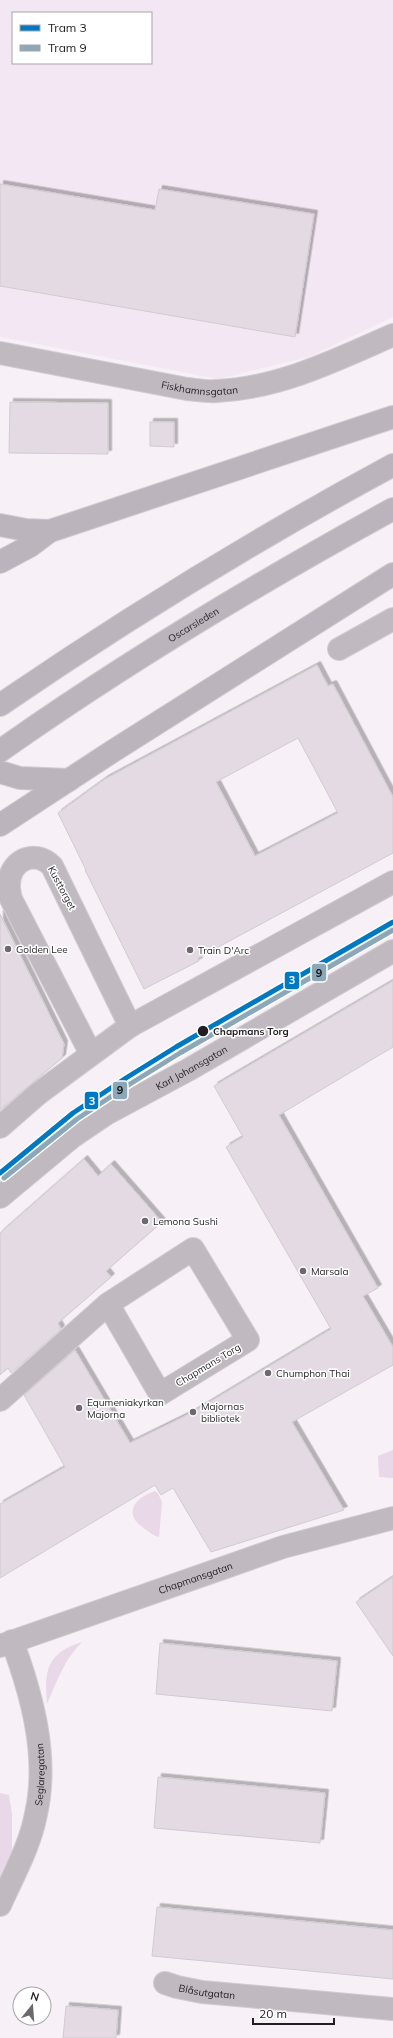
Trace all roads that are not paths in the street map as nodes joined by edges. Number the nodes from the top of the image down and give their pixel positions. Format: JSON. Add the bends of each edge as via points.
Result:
{"nodes":[{"id":1,"x":393,"y":335,"type":"edge"},
{"id":2,"x":0,"y":353,"type":"edge"},
{"id":3,"x":393,"y":417,"type":"edge"},
{"id":4,"x":393,"y":465,"type":"edge"},
{"id":5,"x":393,"y":509,"type":"edge"},
{"id":6,"x":0,"y":525,"type":"edge"},
{"id":7,"x":50,"y":530,"type":"junction"},
{"id":8,"x":0,"y":562,"type":"edge"},
{"id":9,"x":393,"y":574,"type":"edge"},
{"id":10,"x":393,"y":619,"type":"edge"},
{"id":11,"x":338,"y":649,"type":"dead end"},
{"id":12,"x":0,"y":705,"type":"edge"},
{"id":13,"x":0,"y":751,"type":"edge"},
{"id":14,"x":0,"y":772,"type":"edge"},
{"id":15,"x":69,"y":780,"type":"junction"},
{"id":16,"x":0,"y":825,"type":"edge"},
{"id":17,"x":393,"y":882,"type":"edge"},
{"id":18,"x":393,"y":951,"type":"edge"},
{"id":19,"x":130,"y":1026,"type":"junction"},
{"id":20,"x":91,"y":1054,"type":"junction"},
{"id":21,"x":0,"y":1128,"type":"edge"},
{"id":22,"x":0,"y":1197,"type":"edge"},
{"id":23,"x":108,"y":1304,"type":"junction"},
{"id":24,"x":0,"y":1400,"type":"edge"},
{"id":25,"x":393,"y":1518,"type":"edge"},
{"id":26,"x":6,"y":1643,"type":"edge"},
{"id":27,"x":0,"y":1905,"type":"edge"},
{"id":28,"x":165,"y":1983,"type":"dead end"},
{"id":29,"x":393,"y":2009,"type":"edge"}],
"edges":[{"from":1,"to":2,"type":"street","name":"Fiskhamnsgatan","via":[[277,383],[216,392],[187,389]]},
{"from":3,"to":7,"type":"highway"},
{"from":4,"to":12,"type":"highway","via":[[240,552]]},
{"from":5,"to":13,"type":"highway","name":"Oscarsleden","via":[[318,550],[146,653],[72,700]]},
{"from":6,"to":7,"type":"highway","via":[[26,530]]},
{"from":7,"to":8,"type":"highway","via":[[30,546]]},
{"from":9,"to":15,"type":"highway"},
{"from":10,"to":11,"type":"street"},
{"from":14,"to":15,"type":"highway","via":[[20,778]]},
{"from":15,"to":16,"type":"highway"},
{"from":17,"to":19,"type":"street"},
{"from":18,"to":22,"type":"street","name":"Karl Johansgatan","via":[[188,1070],[106,1114],[72,1137]]},
{"from":19,"to":20,"type":"street"},
{"from":19,"to":20,"type":"street","name":"Kusttorget","via":[[52,866],[45,859],[24,859],[10,876],[11,899]]},
{"from":20,"to":21,"type":"street","via":[[39,1093]]},
{"from":23,"to":23,"type":"street","name":"Chapmans Torg","via":[[192,1249],[248,1340],[160,1394]]},
{"from":23,"to":24,"type":"street","name":"Chapmans Torg"},
{"from":25,"to":26,"type":"street","name":"Chapmansgatan","via":[[283,1547]]},
{"from":26,"to":27,"type":"street","name":"Seglaregatan","via":[[23,1670],[39,1736],[41,1778],[36,1815],[20,1861]]},
{"from":28,"to":29,"type":"street","name":"Blåsutgatan","via":[[202,1992]]}]}
